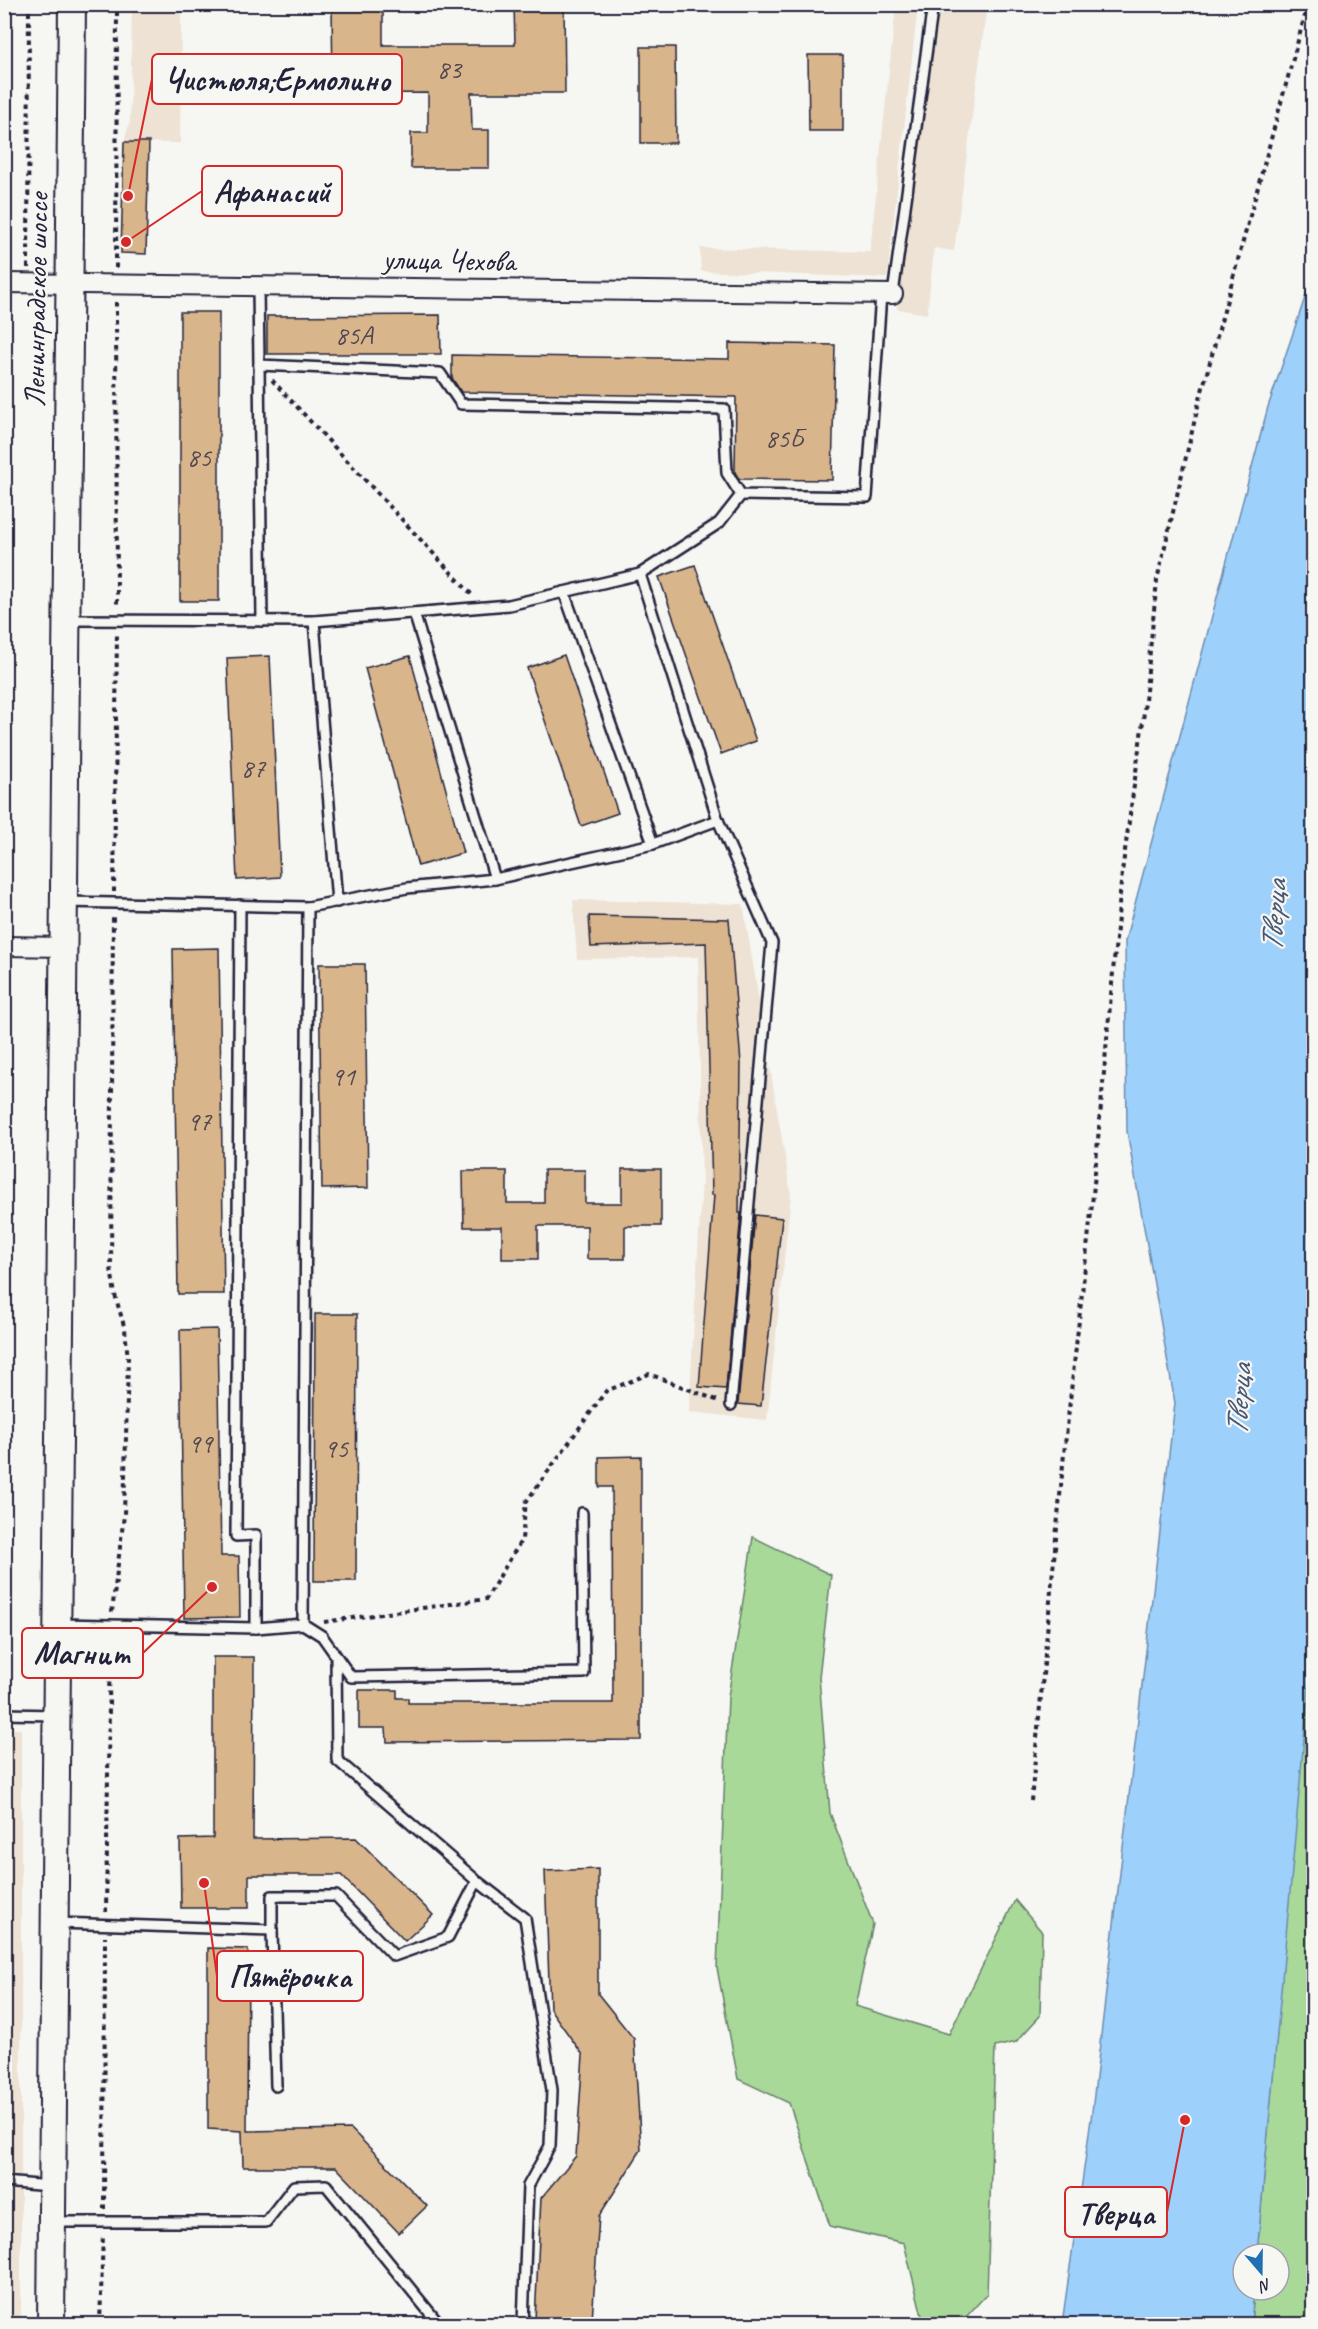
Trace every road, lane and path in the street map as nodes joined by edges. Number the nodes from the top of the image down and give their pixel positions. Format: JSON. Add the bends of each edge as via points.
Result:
{"nodes":[{"id":1,"x":29,"y":4,"type":"edge"},
{"id":2,"x":72,"y":4,"type":"edge"},
{"id":3,"x":117,"y":4,"type":"edge"},
{"id":4,"x":933,"y":4,"type":"edge"},
{"id":5,"x":1308,"y":4,"type":"edge"},
{"id":6,"x":4,"y":283,"type":"edge"},
{"id":7,"x":28,"y":284,"type":"junction"},
{"id":8,"x":70,"y":285,"type":"junction"},
{"id":9,"x":116,"y":285,"type":"junction"},
{"id":10,"x":258,"y":287,"type":"junction"},
{"id":11,"x":887,"y":294,"type":"junction"},
{"id":12,"x":259,"y":365,"type":"junction"},
{"id":13,"x":741,"y":495,"type":"junction"},
{"id":14,"x":640,"y":574,"type":"junction"},
{"id":15,"x":564,"y":592,"type":"junction"},
{"id":16,"x":484,"y":607,"type":"junction"},
{"id":17,"x":414,"y":613,"type":"junction"},
{"id":18,"x":66,"y":620,"type":"junction"},
{"id":19,"x":117,"y":621,"type":"junction"},
{"id":20,"x":262,"y":621,"type":"junction"},
{"id":21,"x":314,"y":621,"type":"junction"},
{"id":22,"x":718,"y":820,"type":"junction"},
{"id":23,"x":652,"y":844,"type":"junction"},
{"id":24,"x":495,"y":879,"type":"junction"},
{"id":25,"x":64,"y":902,"type":"junction"},
{"id":26,"x":337,"y":902,"type":"junction"},
{"id":27,"x":113,"y":903,"type":"junction"},
{"id":28,"x":240,"y":906,"type":"junction"},
{"id":29,"x":308,"y":907,"type":"junction"},
{"id":30,"x":4,"y":946,"type":"edge"},
{"id":31,"x":63,"y":947,"type":"junction"},
{"id":32,"x":731,"y":1406,"type":"joint"},
{"id":33,"x":582,"y":1513,"type":"dead end"},
{"id":34,"x":57,"y":1623,"type":"junction"},
{"id":35,"x":303,"y":1624,"type":"junction"},
{"id":36,"x":111,"y":1625,"type":"junction"},
{"id":37,"x":256,"y":1628,"type":"junction"},
{"id":38,"x":336,"y":1657,"type":"junction"},
{"id":39,"x":4,"y":1714,"type":"edge"},
{"id":40,"x":56,"y":1715,"type":"junction"},
{"id":41,"x":1031,"y":1801,"type":"dead end"},
{"id":42,"x":477,"y":1881,"type":"junction"},
{"id":43,"x":54,"y":1923,"type":"junction"},
{"id":44,"x":105,"y":1925,"type":"junction"},
{"id":45,"x":272,"y":1930,"type":"junction"},
{"id":46,"x":276,"y":2086,"type":"dead end"},
{"id":47,"x":4,"y":2182,"type":"edge"},
{"id":48,"x":52,"y":2186,"type":"junction"},
{"id":49,"x":52,"y":2222,"type":"junction"},
{"id":50,"x":104,"y":2222,"type":"junction"},
{"id":51,"x":51,"y":2325,"type":"edge"},
{"id":52,"x":100,"y":2325,"type":"edge"},
{"id":53,"x":439,"y":2325,"type":"edge"},
{"id":54,"x":523,"y":2325,"type":"edge"}],
"edges":[{"from":1,"to":7,"type":"path"},
{"from":2,"to":8,"type":"main road","name":"Ленинградское шоссе"},
{"from":3,"to":9,"type":"path"},
{"from":4,"to":11,"type":"lane"},
{"from":5,"to":41,"type":"path","via":[[1199,402],[1157,580],[1122,872]]},
{"from":6,"to":7,"type":"street","name":"улица Чехова"},
{"from":7,"to":8,"type":"street","name":"улица Чехова"},
{"from":8,"to":9,"type":"street","name":"улица Чехова"},
{"from":8,"to":18,"type":"main road","name":"Ленинградское шоссе"},
{"from":9,"to":10,"type":"street","name":"улица Чехова"},
{"from":9,"to":19,"type":"path"},
{"from":10,"to":11,"type":"street","name":"улица Чехова"},
{"from":10,"to":12,"type":"lane"},
{"from":11,"to":13,"type":"lane","via":[[867,497]]},
{"from":12,"to":13,"type":"lane","via":[[440,374],[461,404],[724,409],[727,472]]},
{"from":12,"to":16,"type":"path"},
{"from":12,"to":20,"type":"lane"},
{"from":13,"to":14,"type":"lane","via":[[719,523]]},
{"from":14,"to":15,"type":"lane"},
{"from":14,"to":22,"type":"lane"},
{"from":15,"to":16,"type":"lane"},
{"from":15,"to":23,"type":"lane"},
{"from":16,"to":17,"type":"lane"},
{"from":17,"to":21,"type":"lane"},
{"from":17,"to":24,"type":"lane"},
{"from":18,"to":19,"type":"lane"},
{"from":18,"to":25,"type":"main road","name":"Ленинградское шоссе"},
{"from":19,"to":20,"type":"lane"},
{"from":19,"to":27,"type":"path"},
{"from":20,"to":21,"type":"lane"},
{"from":21,"to":26,"type":"lane"},
{"from":22,"to":23,"type":"lane"},
{"from":22,"to":32,"type":"lane","via":[[772,943]]},
{"from":23,"to":24,"type":"lane"},
{"from":24,"to":26,"type":"lane","via":[[408,888]]},
{"from":25,"to":27,"type":"lane"},
{"from":25,"to":31,"type":"main road","name":"Ленинградское шоссе"},
{"from":26,"to":29,"type":"lane"},
{"from":27,"to":28,"type":"lane"},
{"from":27,"to":36,"type":"path","via":[[111,1268],[126,1329],[128,1359],[124,1515]]},
{"from":28,"to":29,"type":"lane"},
{"from":28,"to":37,"type":"lane","via":[[236,1536],[256,1535]]},
{"from":29,"to":35,"type":"lane"},
{"from":30,"to":31,"type":"street"},
{"from":31,"to":34,"type":"main road","name":"Ленинградское шоссе"},
{"from":32,"to":35,"type":"path","via":[[649,1374],[606,1391],[526,1502],[522,1539],[486,1599]]},
{"from":33,"to":38,"type":"lane","via":[[584,1673],[351,1677]]},
{"from":34,"to":36,"type":"lane"},
{"from":34,"to":40,"type":"main road","name":"Ленинградское шоссе"},
{"from":35,"to":37,"type":"lane"},
{"from":35,"to":38,"type":"lane","via":[[322,1636]]},
{"from":36,"to":37,"type":"lane"},
{"from":36,"to":44,"type":"path"},
{"from":38,"to":42,"type":"lane","via":[[337,1760]]},
{"from":39,"to":40,"type":"lane"},
{"from":40,"to":43,"type":"main road","name":"Ленинградское шоссе"},
{"from":42,"to":45,"type":"lane","via":[[448,1937],[394,1956],[336,1896],[272,1896]]},
{"from":42,"to":54,"type":"lane","via":[[525,1918],[552,2090],[550,2146],[528,2186]]},
{"from":43,"to":44,"type":"lane"},
{"from":43,"to":48,"type":"main road","name":"Ленинградское шоссе"},
{"from":44,"to":45,"type":"lane"},
{"from":44,"to":50,"type":"path"},
{"from":45,"to":46,"type":"lane"},
{"from":47,"to":48,"type":"lane"},
{"from":48,"to":49,"type":"main road","name":"Ленинградское шоссе"},
{"from":49,"to":50,"type":"lane"},
{"from":49,"to":51,"type":"main road","name":"Ленинградское шоссе"},
{"from":50,"to":52,"type":"path"},
{"from":50,"to":53,"type":"lane","via":[[266,2222],[294,2186],[326,2185]]}]}
